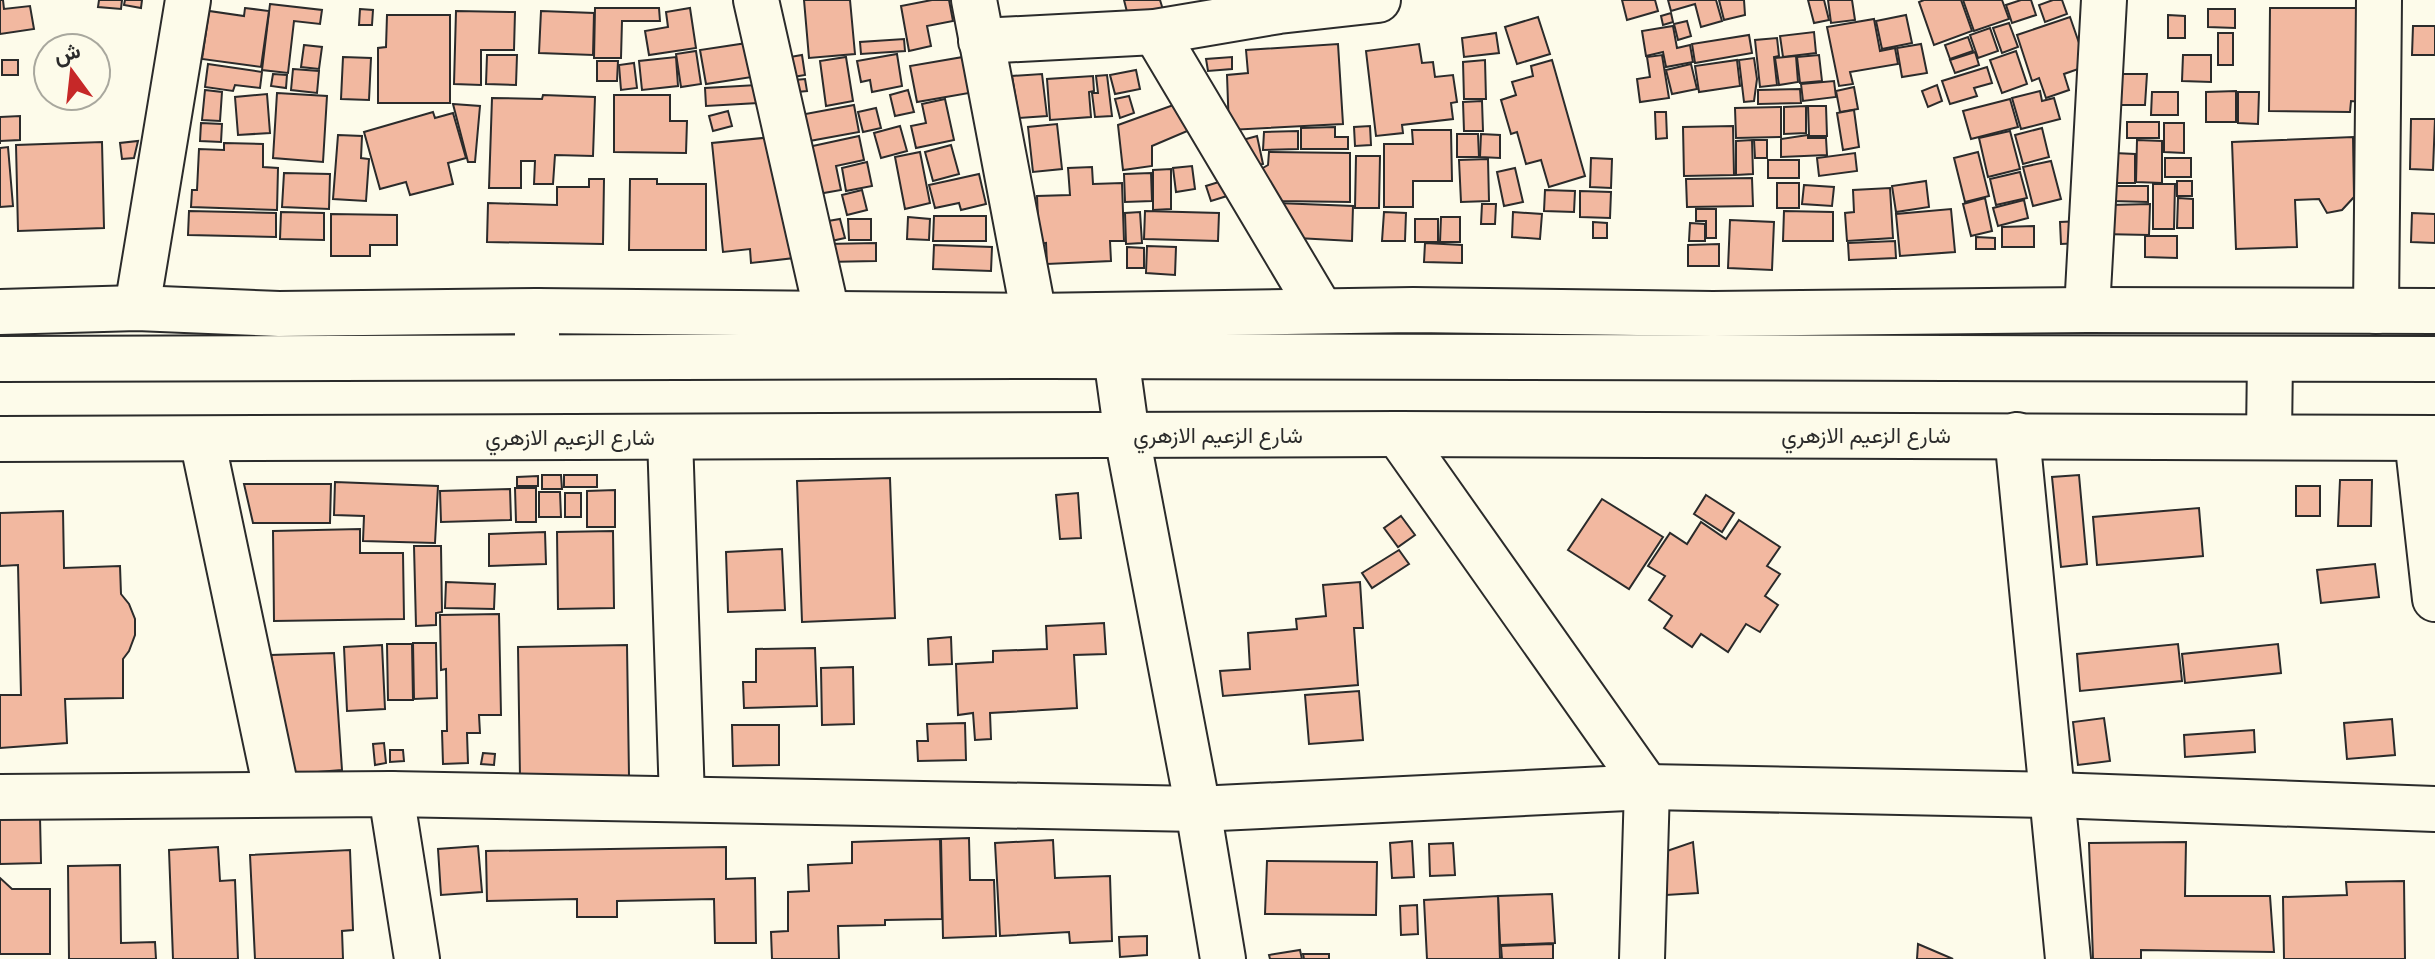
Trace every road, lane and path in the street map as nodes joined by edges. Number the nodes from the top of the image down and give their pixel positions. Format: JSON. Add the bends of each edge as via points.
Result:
{"nodes":[{"id":1,"x":188,"y":0,"type":"edge"},
{"id":2,"x":756,"y":0,"type":"edge"},
{"id":3,"x":1378,"y":0,"type":"edge"},
{"id":4,"x":2104,"y":0,"type":"edge"},
{"id":5,"x":2379,"y":0,"type":"edge"},
{"id":6,"x":1278,"y":6,"type":"edge"},
{"id":7,"x":978,"y":21,"type":"edge"},
{"id":8,"x":1155,"y":32,"type":"junction"},
{"id":9,"x":137,"y":308,"type":"junction"},
{"id":10,"x":2087,"y":310,"type":"junction"},
{"id":11,"x":537,"y":311,"type":"junction"},
{"id":12,"x":1321,"y":311,"type":"junction"},
{"id":13,"x":2376,"y":311,"type":"junction"},
{"id":14,"x":2435,"y":311,"type":"edge"},
{"id":15,"x":0,"y":312,"type":"edge"},
{"id":16,"x":827,"y":313,"type":"junction"},
{"id":17,"x":1034,"y":316,"type":"junction"},
{"id":18,"x":1116,"y":356,"type":"junction"},
{"id":19,"x":537,"y":357,"type":"junction"},
{"id":20,"x":0,"y":359,"type":"edge"},
{"id":21,"x":2270,"y":359,"type":"junction"},
{"id":22,"x":2435,"y":359,"type":"edge"},
{"id":23,"x":1398,"y":434,"type":"junction"},
{"id":24,"x":2017,"y":435,"type":"junction"},
{"id":25,"x":1127,"y":436,"type":"junction"},
{"id":26,"x":2269,"y":436,"type":"junction"},
{"id":27,"x":670,"y":437,"type":"junction"},
{"id":28,"x":2426,"y":438,"type":"edge"},
{"id":29,"x":0,"y":439,"type":"edge"},
{"id":30,"x":202,"y":439,"type":"junction"},
{"id":31,"x":2435,"y":599,"type":"edge"},
{"id":32,"x":1647,"y":787,"type":"junction"},
{"id":33,"x":277,"y":794,"type":"junction"},
{"id":34,"x":391,"y":794,"type":"junction"},
{"id":35,"x":2053,"y":795,"type":"junction"},
{"id":36,"x":0,"y":797,"type":"edge"},
{"id":37,"x":682,"y":799,"type":"junction"},
{"id":38,"x":1198,"y":809,"type":"junction"},
{"id":39,"x":2435,"y":809,"type":"edge"},
{"id":40,"x":417,"y":959,"type":"edge"},
{"id":41,"x":1223,"y":959,"type":"edge"},
{"id":42,"x":1642,"y":959,"type":"edge"},
{"id":43,"x":2068,"y":959,"type":"edge"}],
"edges":[{"from":1,"to":9,"type":"street"},
{"from":2,"to":16,"type":"street"},
{"from":3,"to":6,"type":"street"},
{"from":4,"to":10,"type":"street"},
{"from":5,"to":13,"type":"street"},
{"from":6,"to":8,"type":"street"},
{"from":7,"to":8,"type":"street"},
{"from":7,"to":17,"type":"street"},
{"from":8,"to":12,"type":"street"},
{"from":9,"to":11,"type":"street","via":[[279,314]]},
{"from":9,"to":15,"type":"street"},
{"from":10,"to":12,"type":"street"},
{"from":10,"to":13,"type":"street"},
{"from":11,"to":16,"type":"street"},
{"from":11,"to":19,"type":"street"},
{"from":12,"to":17,"type":"street"},
{"from":13,"to":14,"type":"street"},
{"from":16,"to":17,"type":"street"},
{"from":18,"to":19,"type":"street"},
{"from":18,"to":21,"type":"street"},
{"from":18,"to":25,"type":"street"},
{"from":19,"to":20,"type":"street"},
{"from":21,"to":22,"type":"street"},
{"from":21,"to":26,"type":"street"},
{"from":23,"to":24,"type":"street","name":"شارع الزعيم الازهري"},
{"from":23,"to":25,"type":"street","name":"شارع الزعيم الازهري"},
{"from":23,"to":32,"type":"street"},
{"from":24,"to":26,"type":"street","name":"شارع الزعيم الازهري"},
{"from":24,"to":35,"type":"street"},
{"from":25,"to":27,"type":"street","name":"شارع الزعيم الازهري"},
{"from":25,"to":38,"type":"street"},
{"from":26,"to":28,"type":"street","name":"شارع الزعيم الازهري"},
{"from":27,"to":30,"type":"street","name":"شارع الزعيم الازهري"},
{"from":27,"to":37,"type":"street"},
{"from":28,"to":31,"type":"street"},
{"from":29,"to":30,"type":"street","name":"شارع الزعيم الازهري"},
{"from":30,"to":33,"type":"street"},
{"from":32,"to":35,"type":"street"},
{"from":32,"to":38,"type":"street"},
{"from":32,"to":42,"type":"street"},
{"from":33,"to":34,"type":"street"},
{"from":33,"to":36,"type":"street"},
{"from":34,"to":37,"type":"street"},
{"from":34,"to":40,"type":"street"},
{"from":35,"to":39,"type":"street"},
{"from":35,"to":43,"type":"street"},
{"from":37,"to":38,"type":"street"},
{"from":38,"to":41,"type":"street"}]}
